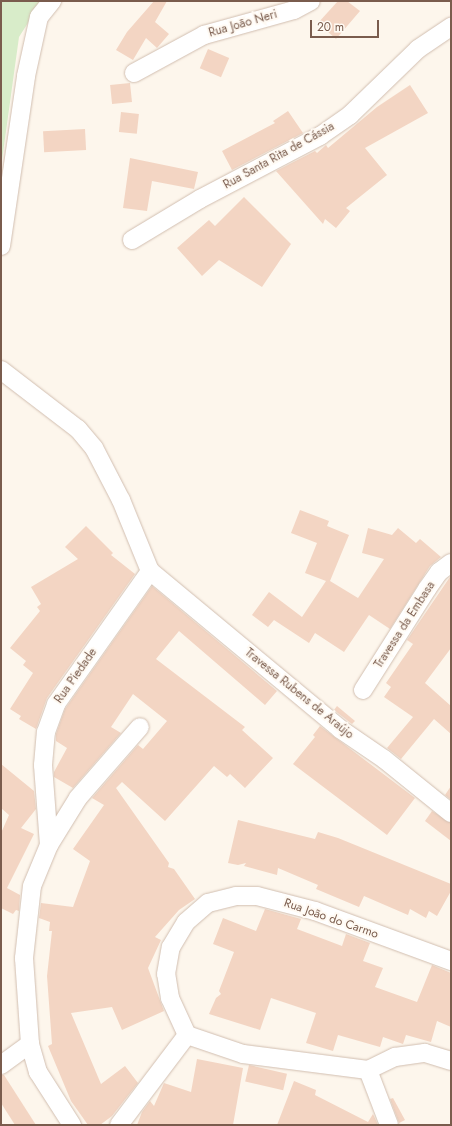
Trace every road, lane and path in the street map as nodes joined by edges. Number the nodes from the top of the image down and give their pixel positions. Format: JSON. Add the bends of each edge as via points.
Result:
{"nodes":[{"id":1,"x":52,"y":1,"type":"edge"},
{"id":2,"x":311,"y":1,"type":"edge"},
{"id":3,"x":451,"y":27,"type":"edge"},
{"id":4,"x":134,"y":73,"type":"dead end"},
{"id":5,"x":132,"y":240,"type":"dead end"},
{"id":6,"x":1,"y":246,"type":"edge"},
{"id":7,"x":1,"y":370,"type":"edge"},
{"id":8,"x":451,"y":563,"type":"edge"},
{"id":9,"x":150,"y":571,"type":"junction"},
{"id":10,"x":362,"y":690,"type":"dead end"},
{"id":11,"x":140,"y":727,"type":"dead end"},
{"id":12,"x":451,"y":813,"type":"edge"},
{"id":13,"x":49,"y":845,"type":"junction"},
{"id":14,"x":451,"y":961,"type":"edge"},
{"id":15,"x":187,"y":1035,"type":"junction"},
{"id":16,"x":30,"y":1044,"type":"junction"},
{"id":17,"x":451,"y":1061,"type":"edge"},
{"id":18,"x":1,"y":1065,"type":"edge"},
{"id":19,"x":368,"y":1070,"type":"junction"},
{"id":20,"x":72,"y":1125,"type":"edge"},
{"id":21,"x":119,"y":1125,"type":"edge"},
{"id":22,"x":389,"y":1125,"type":"edge"}],
"edges":[{"from":1,"to":6,"type":"street","via":[[39,17],[26,76]]},
{"from":2,"to":4,"type":"street","name":"Rua João Neri","via":[[294,10],[204,35]]},
{"from":3,"to":5,"type":"street","name":"Rua Santa Rita de Cássia","via":[[418,49],[350,115],[320,136],[200,199]]},
{"from":7,"to":9,"type":"street","via":[[78,428],[94,448],[121,500]]},
{"from":8,"to":10,"type":"street","name":"Travessa da Embasa","via":[[439,572],[427,589]]},
{"from":9,"to":12,"type":"street","name":"Travessa Rubens de Araújo","via":[[340,729],[384,759]]},
{"from":9,"to":13,"type":"street","name":"Rua Piedade","via":[[56,704],[46,732],[43,765]]},
{"from":11,"to":13,"type":"street","via":[[78,798]]},
{"from":13,"to":16,"type":"street","via":[[32,886],[24,958]]},
{"from":14,"to":15,"type":"street","name":"Rua João do Carmo","via":[[315,911],[258,896],[236,896],[208,903],[186,922],[167,960],[170,998]]},
{"from":15,"to":19,"type":"street","via":[[243,1054]]},
{"from":15,"to":21,"type":"street"},
{"from":16,"to":18,"type":"street"},
{"from":16,"to":20,"type":"street","via":[[38,1072]]},
{"from":17,"to":19,"type":"street","via":[[425,1052],[395,1058]]},
{"from":19,"to":22,"type":"street"}]}
